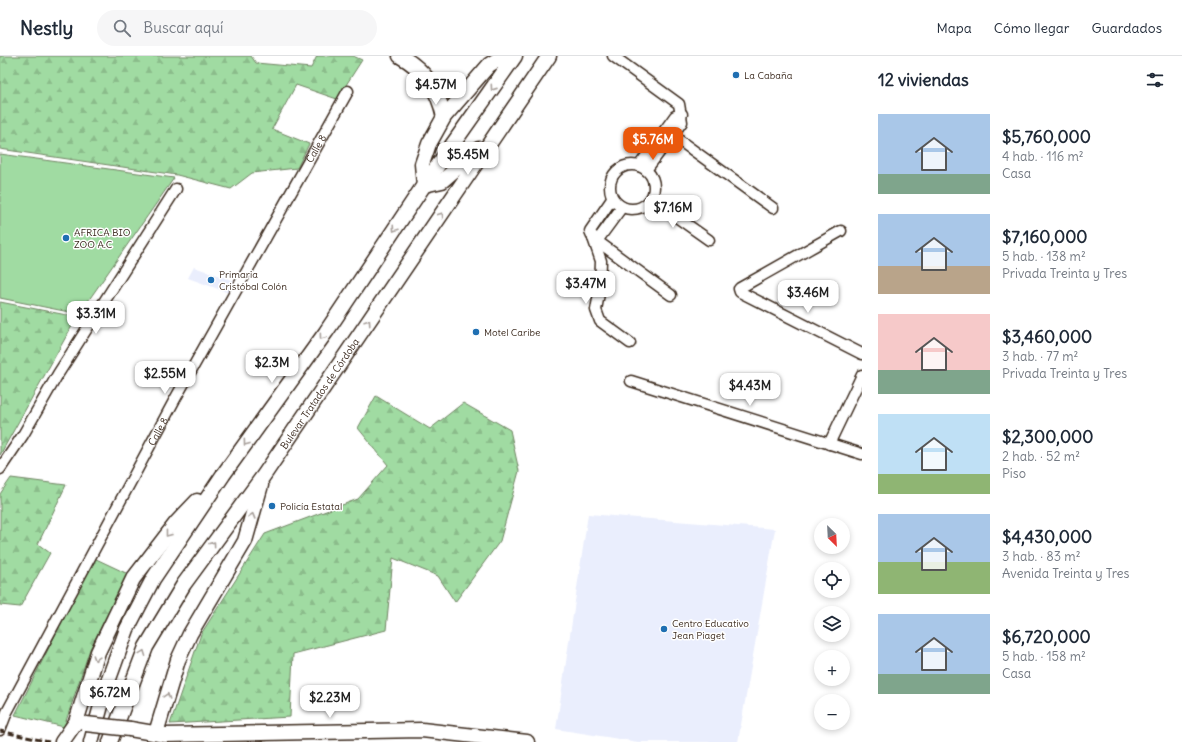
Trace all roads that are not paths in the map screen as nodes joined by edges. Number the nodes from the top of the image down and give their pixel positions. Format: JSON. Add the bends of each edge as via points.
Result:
{"nodes":[{"id":1,"x":400,"y":56,"type":"edge"},
{"id":2,"x":503,"y":56,"type":"edge"},
{"id":3,"x":515,"y":56,"type":"edge"},
{"id":4,"x":549,"y":56,"type":"edge"},
{"id":5,"x":613,"y":56,"type":"edge"},
{"id":6,"x":348,"y":91,"type":"dead end"},
{"id":7,"x":444,"y":117,"type":"junction"},
{"id":8,"x":669,"y":133,"type":"junction"},
{"id":9,"x":495,"y":135,"type":"junction"},
{"id":10,"x":643,"y":168,"type":"junction"},
{"id":11,"x":424,"y":185,"type":"junction"},
{"id":12,"x":176,"y":189,"type":"dead end"},
{"id":13,"x":612,"y":199,"type":"junction"},
{"id":14,"x":651,"y":199,"type":"junction"},
{"id":15,"x":622,"y":207,"type":"junction"},
{"id":16,"x":773,"y":208,"type":"dead end"},
{"id":17,"x":841,"y":231,"type":"dead end"},
{"id":18,"x":593,"y":238,"type":"junction"},
{"id":19,"x":709,"y":240,"type":"dead end"},
{"id":20,"x":671,"y":295,"type":"dead end"},
{"id":21,"x":630,"y":344,"type":"dead end"},
{"id":22,"x":862,"y":354,"type":"edge"},
{"id":23,"x":862,"y":375,"type":"edge"},
{"id":24,"x":631,"y":381,"type":"dead end"},
{"id":25,"x":829,"y":444,"type":"junction"},
{"id":26,"x":862,"y":454,"type":"edge"},
{"id":27,"x":0,"y":469,"type":"edge"},
{"id":28,"x":223,"y":475,"type":"junction"},
{"id":29,"x":264,"y":475,"type":"junction"},
{"id":30,"x":3,"y":711,"type":"edge"},
{"id":31,"x":81,"y":723,"type":"junction"},
{"id":32,"x":0,"y":730,"type":"edge"},
{"id":33,"x":156,"y":734,"type":"junction"},
{"id":34,"x":62,"y":742,"type":"edge"},
{"id":35,"x":91,"y":742,"type":"edge"},
{"id":36,"x":110,"y":742,"type":"edge"},
{"id":37,"x":527,"y":742,"type":"edge"}],
"edges":[{"from":1,"to":7,"type":"main road","via":[[424,73],[439,96]]},
{"from":2,"to":7,"type":"main road","via":[[489,65]]},
{"from":3,"to":11,"type":"main road","one_way":true},
{"from":4,"to":9,"type":"main road","name":"Bulevar Tratados de Córdoba"},
{"from":5,"to":8,"type":"street","via":[[679,104],[682,122]]},
{"from":6,"to":30,"type":"street","name":"Calle 8"},
{"from":7,"to":11,"type":"main road","via":[[429,144],[422,164]]},
{"from":8,"to":10,"type":"street"},
{"from":8,"to":16,"type":"street"},
{"from":9,"to":11,"type":"main road","via":[[442,181]]},
{"from":29,"to":9,"type":"main road","name":"Bulevar Tratados de Córdoba","one_way":true},
{"from":10,"to":13,"type":"street","via":[[629,165],[616,171],[609,184]]},
{"from":10,"to":14,"type":"street","via":[[652,178],[654,185]]},
{"from":11,"to":28,"type":"main road","one_way":true,"via":[[326,332]]},
{"from":12,"to":27,"type":"street"},
{"from":13,"to":15,"type":"street"},
{"from":13,"to":18,"type":"street","via":[[590,231]]},
{"from":14,"to":15,"type":"street","via":[[646,205],[632,210]]},
{"from":14,"to":19,"type":"street"},
{"from":15,"to":18,"type":"street","via":[[600,237]]},
{"from":17,"to":22,"type":"street","via":[[739,289],[740,292]]},
{"from":18,"to":20,"type":"street"},
{"from":18,"to":21,"type":"street","via":[[601,262],[596,310],[600,321]]},
{"from":23,"to":25,"type":"street"},
{"from":24,"to":25,"type":"street"},
{"from":25,"to":26,"type":"street"},
{"from":28,"to":31,"type":"main road","one_way":true,"via":[[177,522],[133,579],[98,652]]},
{"from":28,"to":35,"type":"main road","via":[[153,579],[127,629],[107,684]]},
{"from":33,"to":29,"type":"main road","one_way":true,"via":[[178,660],[190,634],[245,541]]},
{"from":36,"to":29,"type":"main road","name":"Bulevar Tratados de Córdoba","one_way":true,"via":[[146,647],[184,584]]},
{"from":30,"to":32,"type":"street","name":"Calle 8"},
{"from":31,"to":33,"type":"main road","bridge":true},
{"from":31,"to":34,"type":"main road"},
{"from":33,"to":37,"type":"main road","via":[[422,730]]}]}
